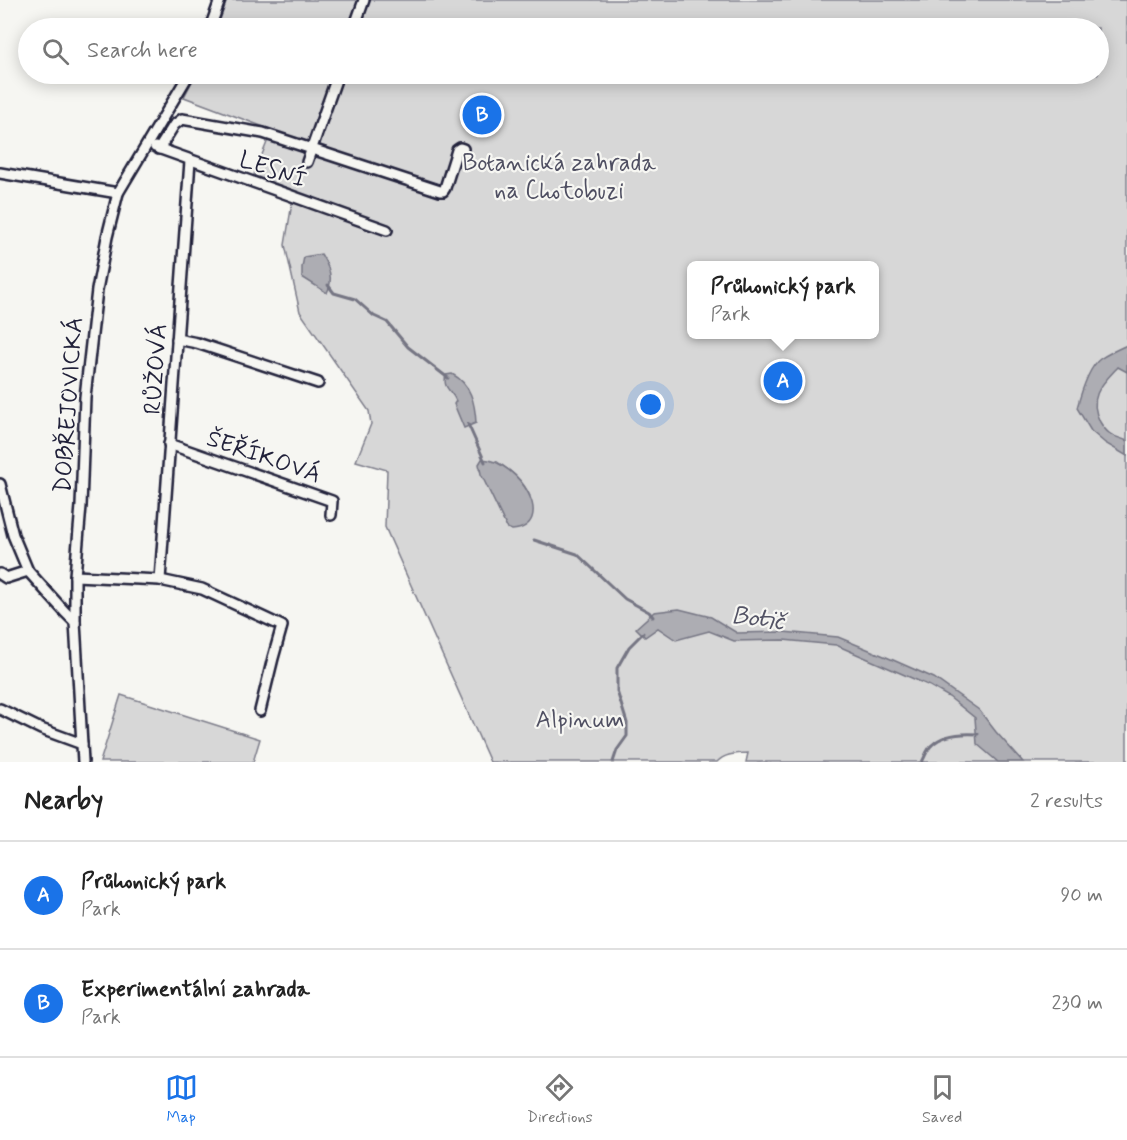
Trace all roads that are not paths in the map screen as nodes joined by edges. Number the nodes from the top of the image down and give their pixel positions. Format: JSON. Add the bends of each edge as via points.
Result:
{"nodes":[{"id":1,"x":220,"y":0,"type":"edge"},
{"id":2,"x":364,"y":0,"type":"edge"},
{"id":3,"x":214,"y":18,"type":"edge"},
{"id":4,"x":358,"y":18,"type":"edge"},
{"id":5,"x":183,"y":84,"type":"edge"},
{"id":6,"x":334,"y":84,"type":"edge"},
{"id":7,"x":147,"y":144,"type":"junction"},
{"id":8,"x":311,"y":148,"type":"junction"},
{"id":9,"x":159,"y":149,"type":"junction"},
{"id":10,"x":463,"y":149,"type":"dead end"},
{"id":11,"x":190,"y":160,"type":"junction"},
{"id":12,"x":307,"y":162,"type":"dead end"},
{"id":13,"x":0,"y":173,"type":"edge"},
{"id":14,"x":118,"y":193,"type":"junction"},
{"id":15,"x":387,"y":230,"type":"dead end"},
{"id":16,"x":177,"y":339,"type":"junction"},
{"id":17,"x":318,"y":383,"type":"dead end"},
{"id":18,"x":169,"y":444,"type":"junction"},
{"id":19,"x":0,"y":484,"type":"edge"},
{"id":20,"x":331,"y":515,"type":"dead end"},
{"id":21,"x":28,"y":571,"type":"junction"},
{"id":22,"x":0,"y":574,"type":"edge"},
{"id":23,"x":75,"y":576,"type":"junction"},
{"id":24,"x":160,"y":580,"type":"junction"},
{"id":25,"x":75,"y":622,"type":"junction"},
{"id":26,"x":0,"y":709,"type":"edge"},
{"id":27,"x":260,"y":711,"type":"dead end"},
{"id":28,"x":82,"y":744,"type":"junction"},
{"id":29,"x":83,"y":762,"type":"edge"}],
"edges":[{"from":1,"to":3,"type":"street"},
{"from":2,"to":4,"type":"street"},
{"from":5,"to":7,"type":"street","name":"DOBŘEJOVICKÁ"},
{"from":6,"to":8,"type":"street"},
{"from":7,"to":9,"type":"street","name":"LESNÍ"},
{"from":7,"to":14,"type":"street","name":"DOBŘEJOVICKÁ"},
{"from":8,"to":9,"type":"street","via":[[263,133],[182,119]]},
{"from":8,"to":10,"type":"street","via":[[440,191],[445,188],[457,150]]},
{"from":8,"to":12,"type":"street"},
{"from":9,"to":11,"type":"street","name":"LESNÍ"},
{"from":11,"to":15,"type":"street","name":"LESNÍ"},
{"from":11,"to":16,"type":"street","name":"RŮŽOVÁ"},
{"from":13,"to":14,"type":"street"},
{"from":14,"to":23,"type":"street","name":"DOBŘEJOVICKÁ","via":[[97,290],[86,386]]},
{"from":16,"to":17,"type":"street"},
{"from":16,"to":18,"type":"street","name":"RŮŽOVÁ"},
{"from":18,"to":20,"type":"street","name":"ŠEŘÍKOVÁ","via":[[332,501]]},
{"from":18,"to":24,"type":"street","name":"RŮŽOVÁ"},
{"from":19,"to":21,"type":"street","via":[[13,536]]},
{"from":21,"to":22,"type":"street","via":[[6,578]]},
{"from":21,"to":25,"type":"street"},
{"from":23,"to":24,"type":"street"},
{"from":23,"to":25,"type":"street","name":"DOBŘEJOVICKÁ"},
{"from":24,"to":27,"type":"street","via":[[202,590],[282,626]]},
{"from":25,"to":28,"type":"street","name":"DOBŘEJOVICKÁ"},
{"from":26,"to":28,"type":"street"},
{"from":28,"to":29,"type":"street","name":"DOBŘEJOVICKÁ"}]}
